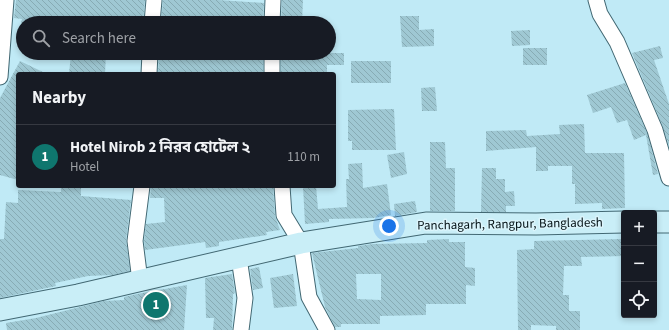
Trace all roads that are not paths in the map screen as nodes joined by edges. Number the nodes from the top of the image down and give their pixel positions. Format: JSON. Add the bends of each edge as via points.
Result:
{"nodes":[{"id":1,"x":6,"y":0,"type":"edge"},
{"id":2,"x":154,"y":0,"type":"edge"},
{"id":3,"x":273,"y":0,"type":"edge"},
{"id":4,"x":596,"y":0,"type":"edge"},
{"id":5,"x":153,"y":16,"type":"edge"},
{"id":6,"x":272,"y":16,"type":"edge"},
{"id":7,"x":150,"y":60,"type":"edge"},
{"id":8,"x":272,"y":60,"type":"edge"},
{"id":9,"x":150,"y":72,"type":"edge"},
{"id":10,"x":272,"y":72,"type":"edge"},
{"id":11,"x":0,"y":77,"type":"edge"},
{"id":12,"x":669,"y":178,"type":"edge"},
{"id":13,"x":142,"y":188,"type":"edge"},
{"id":14,"x":282,"y":188,"type":"edge"},
{"id":15,"x":621,"y":222,"type":"edge"},
{"id":16,"x":657,"y":222,"type":"edge"},
{"id":17,"x":669,"y":222,"type":"edge"},
{"id":18,"x":301,"y":243,"type":"junction"},
{"id":19,"x":239,"y":258,"type":"junction"},
{"id":20,"x":140,"y":281,"type":"junction"},
{"id":21,"x":0,"y":310,"type":"edge"},
{"id":22,"x":241,"y":330,"type":"edge"},
{"id":23,"x":327,"y":330,"type":"edge"}],
"edges":[{"from":1,"to":11,"type":"street"},
{"from":2,"to":5,"type":"street"},
{"from":3,"to":6,"type":"street"},
{"from":4,"to":12,"type":"street","via":[[600,14],[616,42],[655,130]]},
{"from":7,"to":9,"type":"street"},
{"from":8,"to":10,"type":"street"},
{"from":13,"to":20,"type":"street","via":[[135,241]]},
{"from":14,"to":18,"type":"street","via":[[284,215]]},
{"from":15,"to":18,"type":"street","name":"Panchagarh, Rangpur, Bangladesh","via":[[426,223]]},
{"from":16,"to":17,"type":"street"},
{"from":18,"to":19,"type":"street","name":"Panchagarh, Rangpur, Bangladesh"},
{"from":18,"to":23,"type":"street","via":[[309,297]]},
{"from":19,"to":20,"type":"street","name":"Panchagarh, Rangpur, Bangladesh"},
{"from":19,"to":22,"type":"street","via":[[245,298]]},
{"from":20,"to":21,"type":"street","name":"Panchagarh, Rangpur, Bangladesh"}]}
